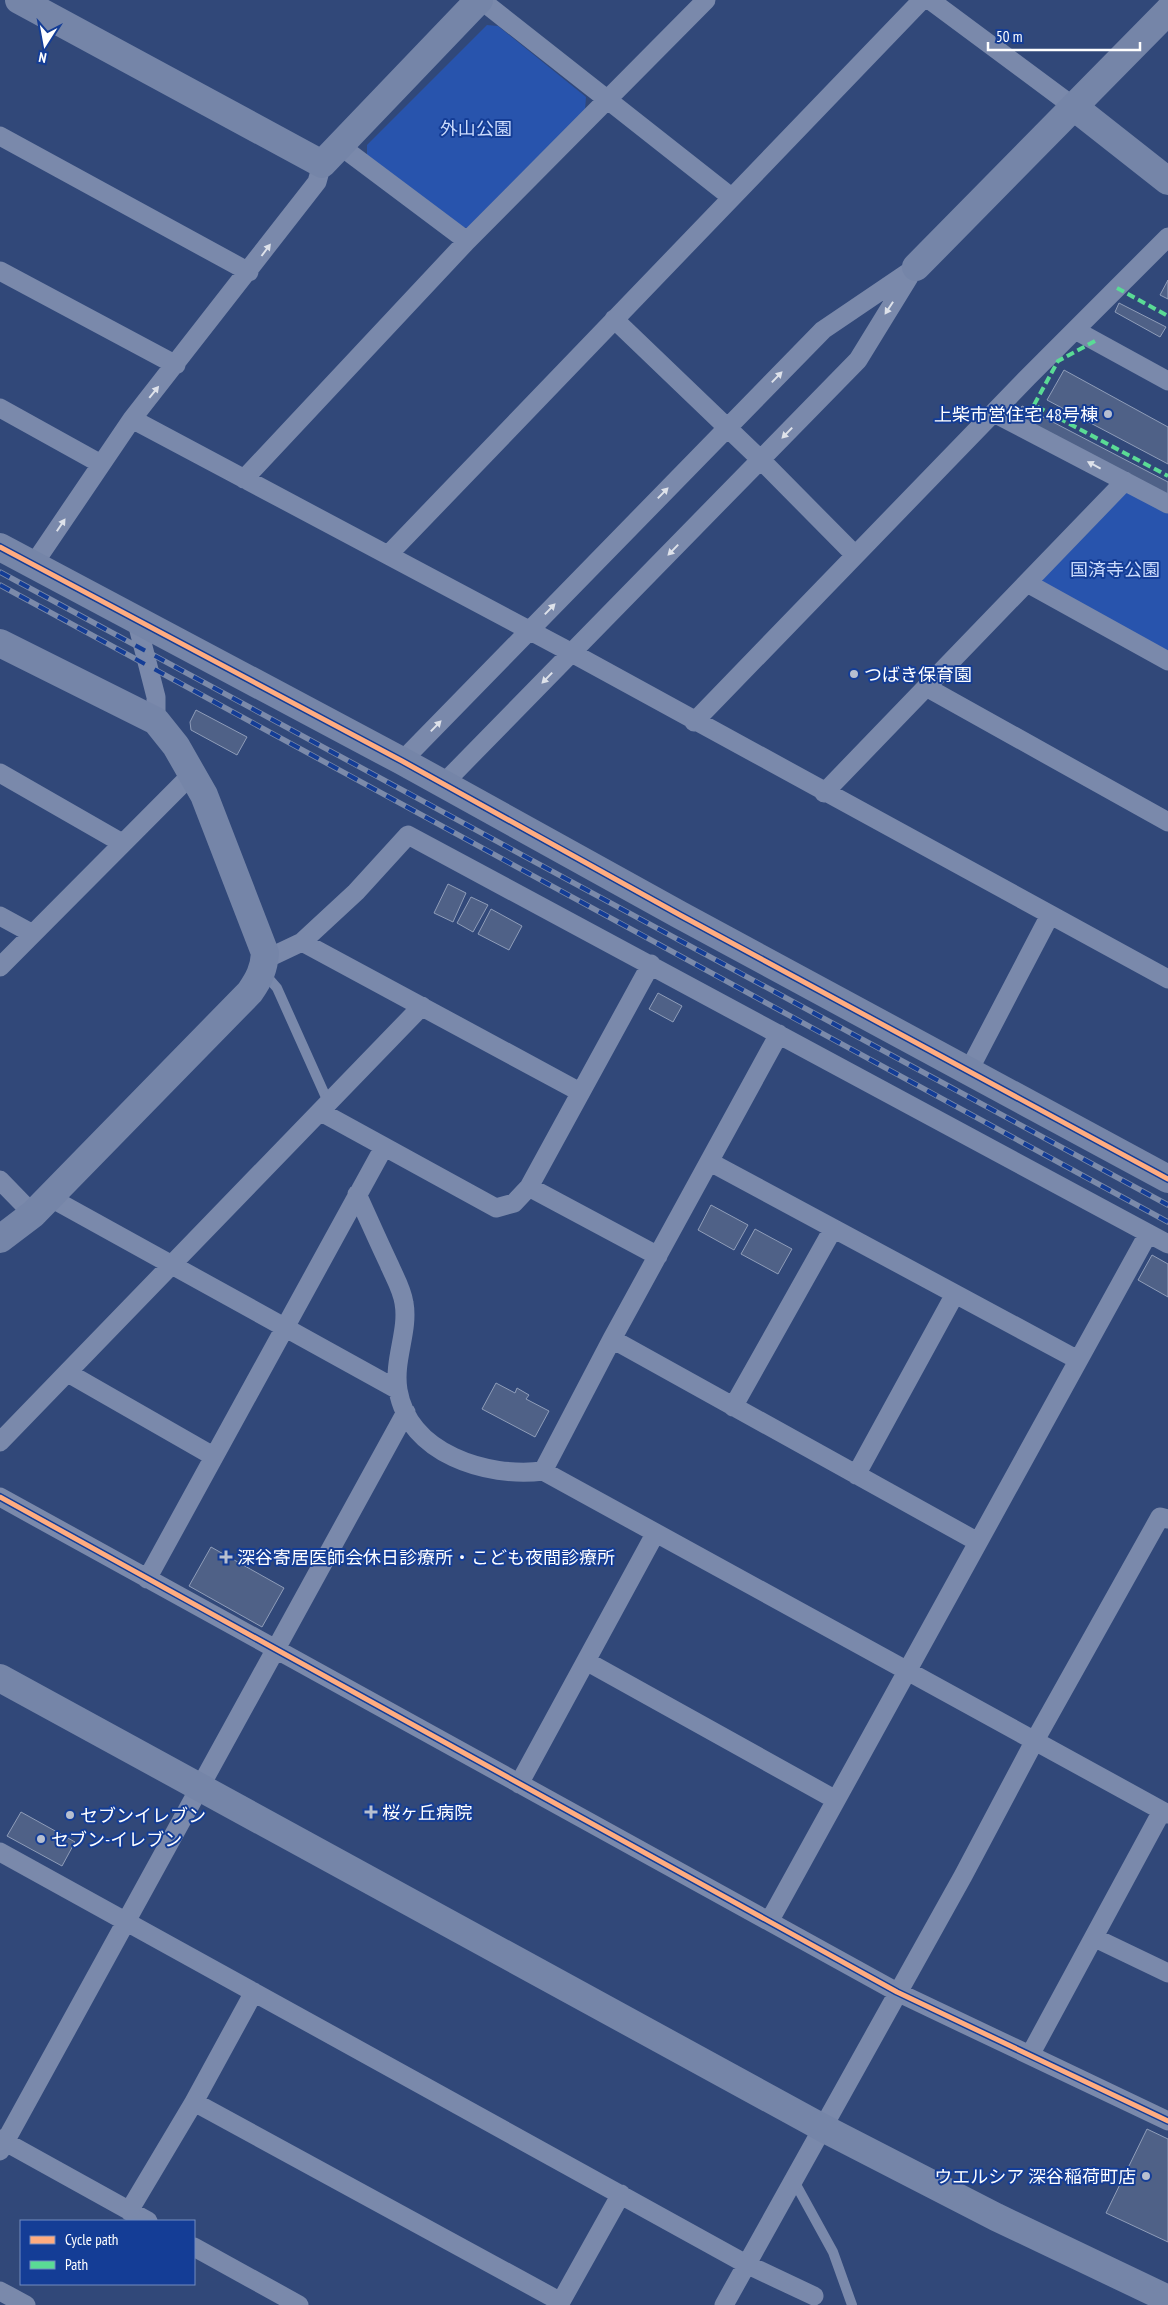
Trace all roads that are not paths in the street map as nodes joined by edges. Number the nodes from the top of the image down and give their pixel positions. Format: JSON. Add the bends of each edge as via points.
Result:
{"nodes":[{"id":1,"x":19,"y":0,"type":"edge"},
{"id":2,"x":480,"y":0,"type":"edge"},
{"id":3,"x":706,"y":0,"type":"edge"},
{"id":4,"x":922,"y":0,"type":"edge"},
{"id":5,"x":930,"y":0,"type":"edge"},
{"id":6,"x":1168,"y":11,"type":"edge"},
{"id":7,"x":607,"y":101,"type":"junction"},
{"id":8,"x":1074,"y":107,"type":"junction"},
{"id":9,"x":0,"y":136,"type":"edge"},
{"id":10,"x":331,"y":154,"type":"junction"},
{"id":11,"x":1168,"y":181,"type":"edge"},
{"id":12,"x":731,"y":197,"type":"junction"},
{"id":13,"x":1168,"y":237,"type":"edge"},
{"id":14,"x":467,"y":241,"type":"junction"},
{"id":15,"x":916,"y":267,"type":"junction"},
{"id":16,"x":0,"y":270,"type":"edge"},
{"id":17,"x":249,"y":272,"type":"junction"},
{"id":18,"x":614,"y":319,"type":"junction"},
{"id":19,"x":1075,"y":330,"type":"junction"},
{"id":20,"x":176,"y":365,"type":"junction"},
{"id":21,"x":1168,"y":381,"type":"edge"},
{"id":22,"x":0,"y":408,"type":"edge"},
{"id":23,"x":994,"y":413,"type":"junction"},
{"id":24,"x":132,"y":420,"type":"junction"},
{"id":25,"x":726,"y":428,"type":"junction"},
{"id":26,"x":761,"y":460,"type":"junction"},
{"id":27,"x":102,"y":464,"type":"junction"},
{"id":28,"x":244,"y":479,"type":"junction"},
{"id":29,"x":1125,"y":482,"type":"junction"},
{"id":30,"x":1168,"y":504,"type":"edge"},
{"id":31,"x":0,"y":547,"type":"edge"},
{"id":32,"x":388,"y":555,"type":"junction"},
{"id":33,"x":855,"y":555,"type":"junction"},
{"id":34,"x":33,"y":565,"type":"junction"},
{"id":35,"x":1027,"y":583,"type":"junction"},
{"id":36,"x":136,"y":619,"type":"junction"},
{"id":37,"x":529,"y":631,"type":"junction"},
{"id":38,"x":0,"y":643,"type":"edge"},
{"id":39,"x":572,"y":653,"type":"junction"},
{"id":40,"x":1168,"y":661,"type":"edge"},
{"id":41,"x":926,"y":687,"type":"junction"},
{"id":42,"x":156,"y":722,"type":"junction"},
{"id":43,"x":694,"y":722,"type":"junction"},
{"id":44,"x":402,"y":761,"type":"junction"},
{"id":45,"x":0,"y":773,"type":"edge"},
{"id":46,"x":193,"y":773,"type":"junction"},
{"id":47,"x":444,"y":783,"type":"junction"},
{"id":48,"x":824,"y":793,"type":"junction"},
{"id":49,"x":1168,"y":822,"type":"edge"},
{"id":50,"x":122,"y":843,"type":"junction"},
{"id":51,"x":1050,"y":915,"type":"junction"},
{"id":52,"x":0,"y":916,"type":"edge"},
{"id":53,"x":33,"y":934,"type":"junction"},
{"id":54,"x":302,"y":942,"type":"junction"},
{"id":55,"x":651,"y":964,"type":"junction"},
{"id":56,"x":263,"y":966,"type":"junction"},
{"id":57,"x":0,"y":967,"type":"edge"},
{"id":58,"x":1168,"y":979,"type":"edge"},
{"id":59,"x":422,"y":1006,"type":"junction"},
{"id":60,"x":779,"y":1034,"type":"junction"},
{"id":61,"x":968,"y":1072,"type":"junction"},
{"id":62,"x":580,"y":1092,"type":"junction"},
{"id":63,"x":325,"y":1108,"type":"junction"},
{"id":64,"x":384,"y":1147,"type":"junction"},
{"id":65,"x":710,"y":1162,"type":"junction"},
{"id":66,"x":1168,"y":1179,"type":"edge"},
{"id":67,"x":0,"y":1180,"type":"edge"},
{"id":68,"x":529,"y":1187,"type":"junction"},
{"id":69,"x":357,"y":1194,"type":"junction"},
{"id":70,"x":41,"y":1205,"type":"junction"},
{"id":71,"x":832,"y":1229,"type":"junction"},
{"id":72,"x":1148,"y":1234,"type":"junction"},
{"id":73,"x":0,"y":1239,"type":"edge"},
{"id":74,"x":1168,"y":1244,"type":"edge"},
{"id":75,"x":658,"y":1256,"type":"junction"},
{"id":76,"x":170,"y":1266,"type":"junction"},
{"id":77,"x":955,"y":1294,"type":"junction"},
{"id":78,"x":284,"y":1327,"type":"junction"},
{"id":79,"x":612,"y":1339,"type":"junction"},
{"id":80,"x":1078,"y":1360,"type":"junction"},
{"id":81,"x":68,"y":1373,"type":"junction"},
{"id":82,"x":398,"y":1390,"type":"junction"},
{"id":83,"x":733,"y":1407,"type":"junction"},
{"id":84,"x":406,"y":1412,"type":"junction"},
{"id":85,"x":0,"y":1442,"type":"edge"},
{"id":86,"x":213,"y":1456,"type":"junction"},
{"id":87,"x":543,"y":1471,"type":"junction"},
{"id":88,"x":856,"y":1475,"type":"junction"},
{"id":89,"x":0,"y":1497,"type":"edge"},
{"id":90,"x":1168,"y":1519,"type":"edge"},
{"id":91,"x":656,"y":1534,"type":"junction"},
{"id":92,"x":978,"y":1542,"type":"junction"},
{"id":93,"x":147,"y":1579,"type":"junction"},
{"id":94,"x":276,"y":1650,"type":"junction"},
{"id":95,"x":586,"y":1660,"type":"junction"},
{"id":96,"x":907,"y":1672,"type":"junction"},
{"id":97,"x":0,"y":1678,"type":"edge"},
{"id":98,"x":1034,"y":1742,"type":"junction"},
{"id":99,"x":519,"y":1784,"type":"junction"},
{"id":100,"x":200,"y":1788,"type":"junction"},
{"id":101,"x":836,"y":1800,"type":"junction"},
{"id":102,"x":1165,"y":1813,"type":"edge"},
{"id":103,"x":0,"y":1852,"type":"edge"},
{"id":104,"x":770,"y":1920,"type":"junction"},
{"id":105,"x":126,"y":1921,"type":"junction"},
{"id":106,"x":1094,"y":1938,"type":"junction"},
{"id":107,"x":1168,"y":1973,"type":"edge"},
{"id":108,"x":254,"y":1992,"type":"junction"},
{"id":109,"x":897,"y":1992,"type":"junction"},
{"id":110,"x":1030,"y":2055,"type":"junction"},
{"id":111,"x":194,"y":2102,"type":"junction"},
{"id":112,"x":1168,"y":2121,"type":"edge"},
{"id":113,"x":823,"y":2128,"type":"junction"},
{"id":114,"x":2,"y":2144,"type":"edge"},
{"id":115,"x":794,"y":2181,"type":"junction"},
{"id":116,"x":621,"y":2194,"type":"junction"},
{"id":117,"x":129,"y":2211,"type":"junction"},
{"id":118,"x":146,"y":2220,"type":"edge"},
{"id":119,"x":195,"y":2248,"type":"edge"},
{"id":120,"x":746,"y":2264,"type":"junction"},
{"id":121,"x":0,"y":2291,"type":"edge"},
{"id":122,"x":814,"y":2296,"type":"dead end"},
{"id":123,"x":1168,"y":2299,"type":"edge"},
{"id":124,"x":560,"y":2304,"type":"edge"},
{"id":125,"x":26,"y":2305,"type":"edge"},
{"id":126,"x":298,"y":2305,"type":"edge"},
{"id":127,"x":724,"y":2305,"type":"edge"},
{"id":128,"x":852,"y":2305,"type":"edge"}],
"edges":[{"from":1,"to":10,"type":"street"},
{"from":2,"to":7,"type":"street"},
{"from":2,"to":10,"type":"street"},
{"from":3,"to":7,"type":"street"},
{"from":4,"to":12,"type":"street"},
{"from":5,"to":8,"type":"street"},
{"from":6,"to":8,"type":"street"},
{"from":7,"to":12,"type":"street"},
{"from":7,"to":14,"type":"street"},
{"from":8,"to":11,"type":"street"},
{"from":8,"to":15,"type":"street"},
{"from":9,"to":17,"type":"street"},
{"from":10,"to":14,"type":"street"},
{"from":17,"to":10,"type":"street","one_way":true,"via":[[317,182]]},
{"from":12,"to":18,"type":"street"},
{"from":13,"to":19,"type":"street"},
{"from":14,"to":28,"type":"street"},
{"from":25,"to":15,"type":"street","one_way":true,"via":[[823,330]]},
{"from":15,"to":26,"type":"street","one_way":true,"via":[[858,360]]},
{"from":16,"to":20,"type":"street"},
{"from":17,"to":20,"type":"street"},
{"from":18,"to":25,"type":"street"},
{"from":18,"to":32,"type":"street"},
{"from":19,"to":21,"type":"street"},
{"from":19,"to":23,"type":"street"},
{"from":24,"to":20,"type":"street","one_way":true},
{"from":22,"to":27,"type":"street"},
{"from":29,"to":23,"type":"street","one_way":true},
{"from":23,"to":33,"type":"street"},
{"from":24,"to":27,"type":"street"},
{"from":24,"to":28,"type":"street"},
{"from":25,"to":26,"type":"street"},
{"from":37,"to":25,"type":"street","one_way":true},
{"from":26,"to":33,"type":"street"},
{"from":26,"to":39,"type":"street","one_way":true},
{"from":34,"to":27,"type":"street","one_way":true},
{"from":28,"to":32,"type":"street"},
{"from":29,"to":30,"type":"street"},
{"from":29,"to":35,"type":"street"},
{"from":31,"to":34,"type":"street"},
{"from":32,"to":37,"type":"street"},
{"from":33,"to":43,"type":"street"},
{"from":34,"to":36,"type":"street"},
{"from":35,"to":40,"type":"street"},
{"from":35,"to":41,"type":"street"},
{"from":36,"to":42,"type":"street","via":[[156,697]]},
{"from":36,"to":44,"type":"street"},
{"from":37,"to":39,"type":"street"},
{"from":44,"to":37,"type":"street","one_way":true},
{"from":38,"to":42,"type":"street"},
{"from":39,"to":43,"type":"street"},
{"from":39,"to":47,"type":"street","one_way":true},
{"from":41,"to":48,"type":"street"},
{"from":41,"to":49,"type":"street"},
{"from":42,"to":46,"type":"street"},
{"from":43,"to":48,"type":"street"},
{"from":44,"to":47,"type":"street"},
{"from":45,"to":50,"type":"street"},
{"from":46,"to":50,"type":"street"},
{"from":46,"to":56,"type":"street","via":[[265,953]]},
{"from":47,"to":61,"type":"street"},
{"from":48,"to":51,"type":"street"},
{"from":50,"to":53,"type":"street"},
{"from":51,"to":58,"type":"street"},
{"from":51,"to":61,"type":"street"},
{"from":52,"to":53,"type":"street"},
{"from":53,"to":57,"type":"street"},
{"from":54,"to":55,"type":"street","via":[[356,892],[408,835]]},
{"from":54,"to":56,"type":"street"},
{"from":54,"to":59,"type":"street"},
{"from":55,"to":60,"type":"street"},
{"from":55,"to":62,"type":"street"},
{"from":56,"to":63,"type":"lane","via":[[277,988]]},
{"from":56,"to":70,"type":"street","via":[[250,992]]},
{"from":59,"to":62,"type":"street"},
{"from":59,"to":63,"type":"street"},
{"from":60,"to":65,"type":"street"},
{"from":60,"to":72,"type":"street"},
{"from":61,"to":66,"type":"street"},
{"from":62,"to":68,"type":"street"},
{"from":63,"to":64,"type":"street"},
{"from":63,"to":76,"type":"street"},
{"from":64,"to":68,"type":"street","via":[[496,1208],[514,1203]]},
{"from":64,"to":69,"type":"street"},
{"from":65,"to":71,"type":"street"},
{"from":65,"to":75,"type":"street"},
{"from":67,"to":70,"type":"street"},
{"from":68,"to":75,"type":"street"},
{"from":69,"to":78,"type":"street"},
{"from":69,"to":82,"type":"street","via":[[404,1304],[397,1365]]},
{"from":70,"to":73,"type":"street"},
{"from":70,"to":76,"type":"street"},
{"from":71,"to":77,"type":"street"},
{"from":71,"to":83,"type":"street"},
{"from":72,"to":74,"type":"street"},
{"from":72,"to":80,"type":"street"},
{"from":75,"to":79,"type":"street"},
{"from":76,"to":78,"type":"street"},
{"from":76,"to":81,"type":"street"},
{"from":77,"to":80,"type":"street"},
{"from":77,"to":88,"type":"street"},
{"from":78,"to":82,"type":"street"},
{"from":78,"to":86,"type":"street"},
{"from":79,"to":83,"type":"street"},
{"from":79,"to":87,"type":"street"},
{"from":80,"to":92,"type":"street"},
{"from":81,"to":85,"type":"street"},
{"from":81,"to":86,"type":"street"},
{"from":82,"to":84,"type":"street"},
{"from":83,"to":88,"type":"street"},
{"from":84,"to":87,"type":"street","via":[[433,1445],[458,1460],[490,1470],[519,1474]]},
{"from":84,"to":94,"type":"street"},
{"from":86,"to":93,"type":"street"},
{"from":87,"to":91,"type":"street"},
{"from":88,"to":92,"type":"street"},
{"from":89,"to":93,"type":"street"},
{"from":90,"to":98,"type":"street","via":[[1160,1517]]},
{"from":91,"to":95,"type":"street"},
{"from":91,"to":96,"type":"street"},
{"from":92,"to":96,"type":"street"},
{"from":93,"to":94,"type":"street"},
{"from":94,"to":99,"type":"street"},
{"from":94,"to":100,"type":"street"},
{"from":95,"to":99,"type":"street"},
{"from":95,"to":101,"type":"street"},
{"from":96,"to":98,"type":"street"},
{"from":96,"to":101,"type":"street"},
{"from":97,"to":100,"type":"street"},
{"from":98,"to":102,"type":"street"},
{"from":98,"to":109,"type":"street"},
{"from":99,"to":104,"type":"street"},
{"from":100,"to":105,"type":"street"},
{"from":100,"to":113,"type":"street"},
{"from":101,"to":104,"type":"street"},
{"from":102,"to":106,"type":"street"},
{"from":103,"to":105,"type":"street"},
{"from":104,"to":109,"type":"street"},
{"from":105,"to":108,"type":"street"},
{"from":105,"to":114,"type":"street"},
{"from":106,"to":107,"type":"street"},
{"from":106,"to":110,"type":"street"},
{"from":108,"to":111,"type":"street"},
{"from":108,"to":116,"type":"street"},
{"from":109,"to":110,"type":"street"},
{"from":109,"to":113,"type":"street"},
{"from":110,"to":112,"type":"street"},
{"from":111,"to":117,"type":"street"},
{"from":111,"to":124,"type":"street"},
{"from":113,"to":115,"type":"street"},
{"from":113,"to":123,"type":"street"},
{"from":114,"to":117,"type":"street"},
{"from":115,"to":120,"type":"street"},
{"from":115,"to":128,"type":"lane","via":[[833,2252]]},
{"from":116,"to":120,"type":"street"},
{"from":116,"to":124,"type":"street"},
{"from":117,"to":118,"type":"street"},
{"from":119,"to":126,"type":"street"},
{"from":120,"to":122,"type":"street"},
{"from":120,"to":127,"type":"street"},
{"from":121,"to":125,"type":"street"}]}
